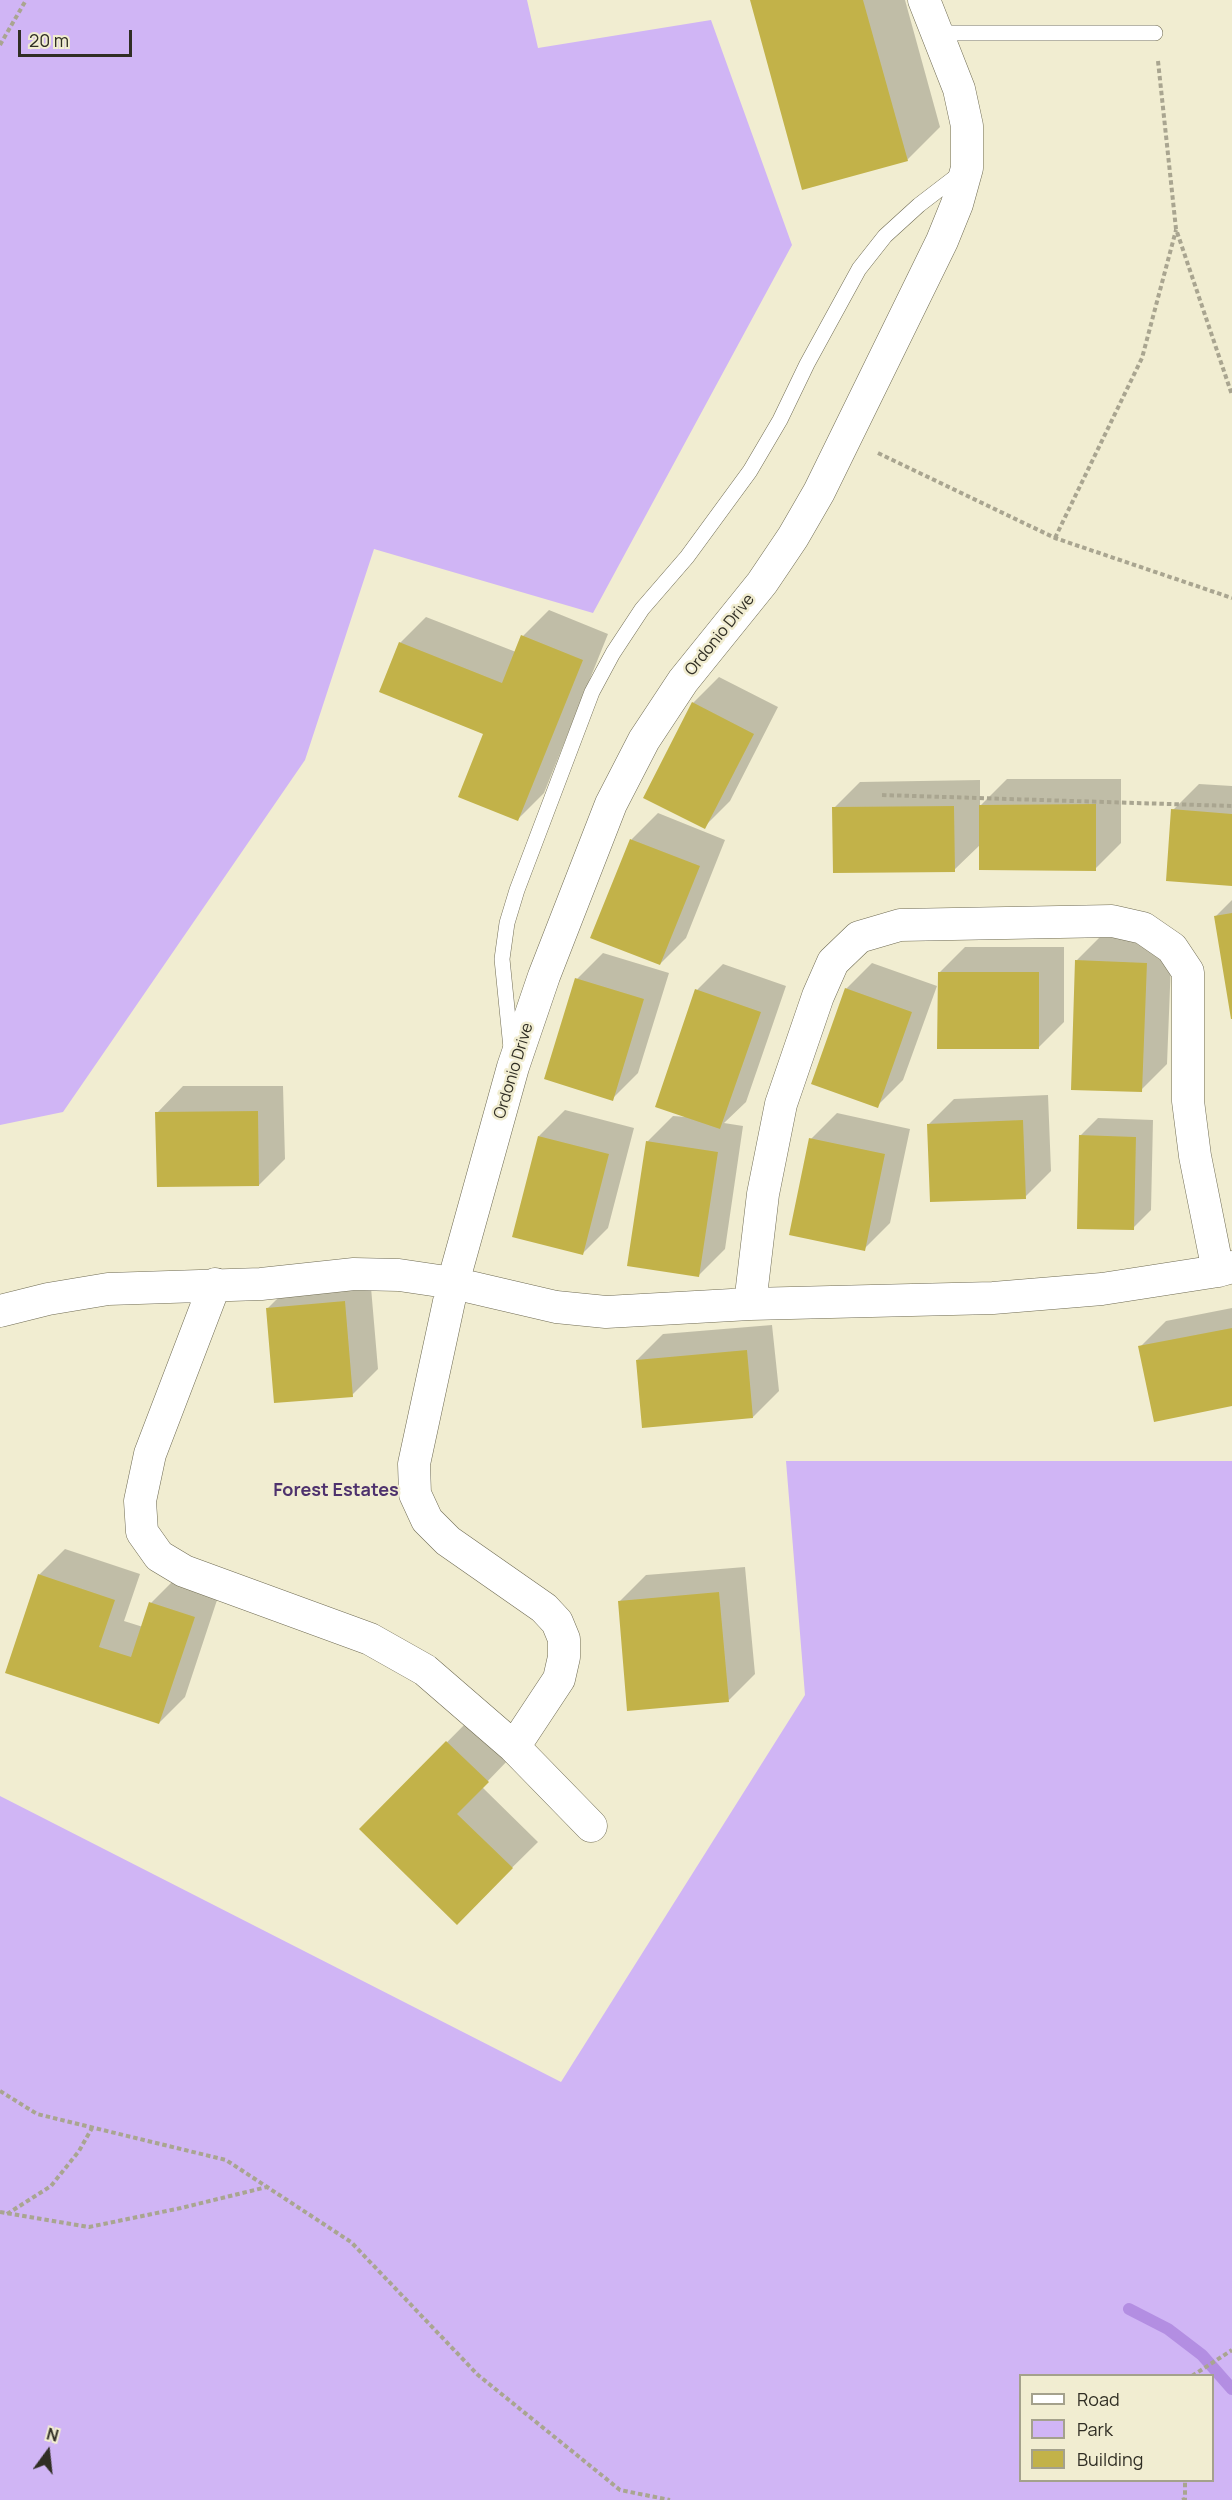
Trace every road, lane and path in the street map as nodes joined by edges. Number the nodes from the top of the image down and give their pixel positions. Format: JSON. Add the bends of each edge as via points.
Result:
{"nodes":[{"id":1,"x":26,"y":0,"type":"edge"},
{"id":2,"x":924,"y":0,"type":"edge"},
{"id":3,"x":937,"y":33,"type":"junction"},
{"id":4,"x":1155,"y":33,"type":"joint"},
{"id":5,"x":0,"y":45,"type":"edge"},
{"id":6,"x":967,"y":168,"type":"junction"},
{"id":7,"x":1176,"y":229,"type":"junction"},
{"id":8,"x":1232,"y":395,"type":"edge"},
{"id":9,"x":848,"y":438,"type":"junction"},
{"id":10,"x":1054,"y":538,"type":"junction"},
{"id":11,"x":1232,"y":598,"type":"edge"},
{"id":12,"x":882,"y":795,"type":"dead end"},
{"id":13,"x":1232,"y":806,"type":"edge"},
{"id":14,"x":513,"y":1067,"type":"junction"},
{"id":15,"x":1225,"y":1269,"type":"edge"},
{"id":16,"x":453,"y":1283,"type":"junction"},
{"id":17,"x":215,"y":1284,"type":"junction"},
{"id":18,"x":750,"y":1304,"type":"junction"},
{"id":19,"x":0,"y":1311,"type":"edge"},
{"id":20,"x":514,"y":1747,"type":"junction"},
{"id":21,"x":591,"y":1826,"type":"dead end"},
{"id":22,"x":0,"y":2091,"type":"edge"},
{"id":23,"x":92,"y":2128,"type":"junction"},
{"id":24,"x":267,"y":2187,"type":"junction"},
{"id":25,"x":0,"y":2212,"type":"edge"},
{"id":26,"x":6,"y":2214,"type":"junction"},
{"id":27,"x":1232,"y":2350,"type":"edge"},
{"id":28,"x":1195,"y":2374,"type":"edge"},
{"id":29,"x":1185,"y":2482,"type":"edge"},
{"id":30,"x":669,"y":2500,"type":"edge"},
{"id":31,"x":1182,"y":2500,"type":"edge"}],
"edges":[{"from":1,"to":5,"type":"path"},
{"from":2,"to":3,"type":"street","name":"Ordonio Drive"},
{"from":3,"to":4,"type":"lane"},
{"from":3,"to":6,"type":"street","name":"Ordonio Drive","via":[[959,89],[967,126]]},
{"from":4,"to":7,"type":"path"},
{"from":6,"to":9,"type":"street","name":"Ordonio Drive","via":[[942,241]]},
{"from":6,"to":14,"type":"lane","via":[[885,236],[859,268],[750,471],[700,541],[642,609],[592,692],[507,923],[502,959]]},
{"from":7,"to":8,"type":"path"},
{"from":7,"to":10,"type":"path","via":[[1142,358]]},
{"from":9,"to":10,"type":"path"},
{"from":9,"to":14,"type":"street","name":"Ordonio Drive","via":[[793,537],[762,583],[683,681],[644,740],[611,804]]},
{"from":10,"to":11,"type":"path"},
{"from":12,"to":13,"type":"path"},
{"from":14,"to":16,"type":"street","name":"Ordonio Drive"},
{"from":15,"to":18,"type":"street","via":[[1102,1290],[993,1298]]},
{"from":15,"to":18,"type":"street","via":[[1195,1156],[1188,1101],[1188,972],[1172,948],[1143,928],[1112,921],[900,925],[859,937],[833,963],[818,996],[781,1104],[763,1194]]},
{"from":16,"to":17,"type":"street","via":[[399,1275],[354,1274],[307,1281]]},
{"from":16,"to":18,"type":"street","via":[[556,1307],[606,1312]]},
{"from":16,"to":20,"type":"street","name":"Ordonio Drive","via":[[414,1464],[415,1494],[427,1520],[448,1541],[544,1608],[557,1622],[564,1639],[559,1679]]},
{"from":17,"to":19,"type":"street","via":[[108,1289]]},
{"from":17,"to":20,"type":"street","via":[[150,1454],[140,1501],[141,1532],[159,1556],[184,1571],[370,1639],[425,1670]]},
{"from":20,"to":21,"type":"street"},
{"from":22,"to":23,"type":"path","via":[[37,2114]]},
{"from":23,"to":24,"type":"path","via":[[226,2160]]},
{"from":23,"to":26,"type":"path","via":[[51,2186]]},
{"from":24,"to":26,"type":"path","via":[[89,2227]]},
{"from":24,"to":30,"type":"path","via":[[351,2242],[478,2375],[620,2490]]},
{"from":25,"to":26,"type":"path"},
{"from":27,"to":28,"type":"path"},
{"from":29,"to":31,"type":"path"}]}
